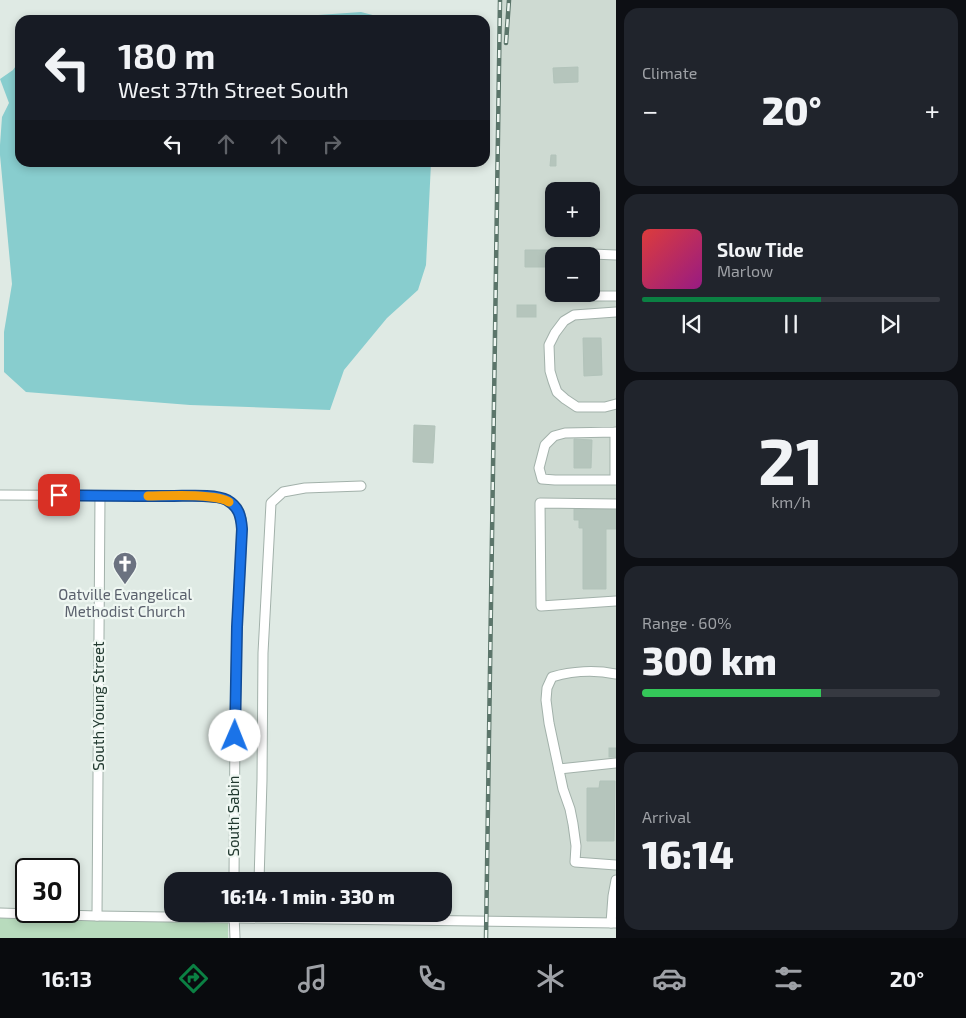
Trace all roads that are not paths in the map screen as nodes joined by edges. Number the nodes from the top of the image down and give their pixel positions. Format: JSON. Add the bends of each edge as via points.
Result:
{"nodes":[{"id":1,"x":616,"y":255,"type":"edge"},
{"id":2,"x":616,"y":296,"type":"edge"},
{"id":3,"x":616,"y":312,"type":"edge"},
{"id":4,"x":616,"y":404,"type":"edge"},
{"id":5,"x":616,"y":432,"type":"edge"},
{"id":6,"x":361,"y":486,"type":"dead end"},
{"id":7,"x":0,"y":495,"type":"edge"},
{"id":8,"x":100,"y":496,"type":"junction"},
{"id":9,"x":616,"y":504,"type":"edge"},
{"id":10,"x":616,"y":601,"type":"edge"},
{"id":11,"x":616,"y":674,"type":"edge"},
{"id":12,"x":616,"y":763,"type":"edge"},
{"id":13,"x":559,"y":769,"type":"junction"},
{"id":14,"x":616,"y":865,"type":"edge"},
{"id":15,"x":234,"y":872,"type":"edge"},
{"id":16,"x":259,"y":872,"type":"edge"},
{"id":17,"x":616,"y":880,"type":"edge"},
{"id":18,"x":0,"y":913,"type":"edge"},
{"id":19,"x":97,"y":916,"type":"junction"},
{"id":20,"x":164,"y":916,"type":"edge"},
{"id":21,"x":452,"y":920,"type":"edge"},
{"id":22,"x":234,"y":922,"type":"edge"},
{"id":23,"x":614,"y":923,"type":"edge"},
{"id":24,"x":234,"y":938,"type":"edge"}],
"edges":[{"from":1,"to":2,"type":"street","via":[[592,254],[592,296]]},
{"from":3,"to":4,"type":"street","via":[[574,315],[564,321],[555,333],[549,352],[550,371],[557,392],[565,399],[577,406]]},
{"from":5,"to":5,"type":"street","via":[[615,480],[542,479],[539,468],[545,444],[554,436]]},
{"from":6,"to":16,"type":"street","via":[[283,492],[271,503],[263,653]]},
{"from":7,"to":8,"type":"street"},
{"from":8,"to":15,"type":"street","name":"South Sabin","via":[[221,498],[233,504],[239,512],[242,529],[235,708]]},
{"from":8,"to":19,"type":"street","name":"South Young Street"},
{"from":9,"to":10,"type":"street","via":[[540,503],[540,606]]},
{"from":11,"to":13,"type":"street","via":[[604,672],[552,677],[546,700]]},
{"from":12,"to":13,"type":"street"},
{"from":13,"to":14,"type":"street","via":[[573,824],[575,862]]},
{"from":17,"to":23,"type":"street"},
{"from":18,"to":19,"type":"street"},
{"from":19,"to":20,"type":"street"},
{"from":21,"to":23,"type":"street"},
{"from":22,"to":24,"type":"street"}]}
